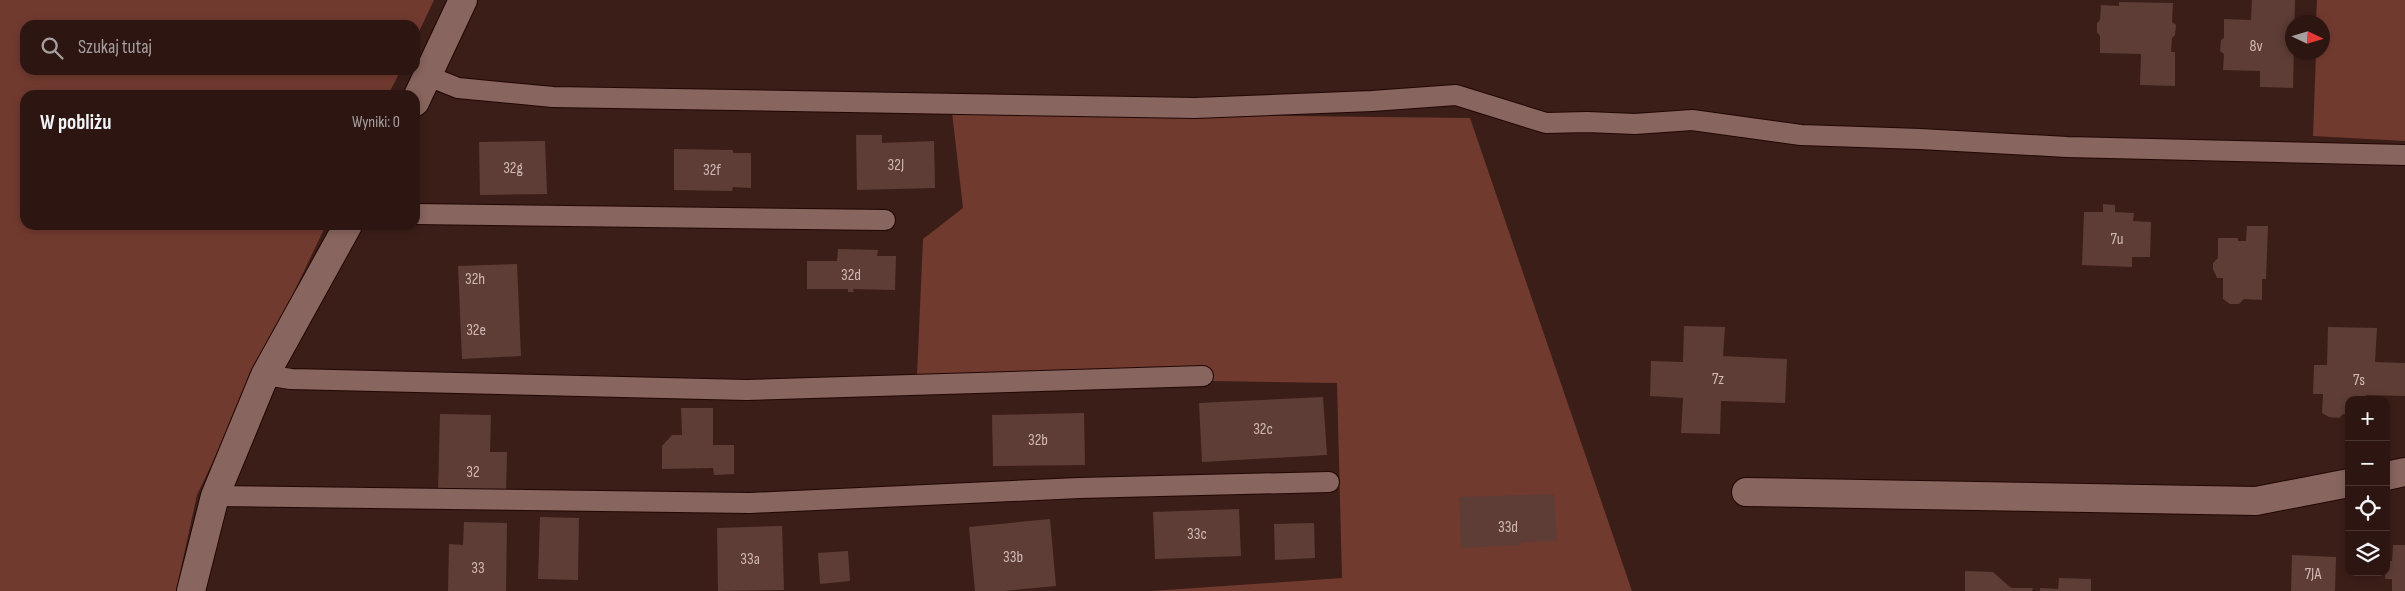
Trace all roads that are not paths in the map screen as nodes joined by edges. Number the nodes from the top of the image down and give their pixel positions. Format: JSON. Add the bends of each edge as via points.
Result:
{"nodes":[{"id":1,"x":463,"y":0,"type":"edge"},
{"id":2,"x":428,"y":76,"type":"junction"},
{"id":3,"x":420,"y":92,"type":"edge"},
{"id":4,"x":2405,"y":155,"type":"edge"},
{"id":5,"x":420,"y":214,"type":"edge"},
{"id":6,"x":885,"y":220,"type":"dead end"},
{"id":7,"x":345,"y":230,"type":"edge"},
{"id":8,"x":265,"y":375,"type":"junction"},
{"id":9,"x":1203,"y":376,"type":"dead end"},
{"id":10,"x":2405,"y":472,"type":"edge"},
{"id":11,"x":2390,"y":475,"type":"edge"},
{"id":12,"x":1329,"y":482,"type":"dead end"},
{"id":13,"x":2345,"y":484,"type":"edge"},
{"id":14,"x":1746,"y":492,"type":"dead end"},
{"id":15,"x":215,"y":496,"type":"junction"},
{"id":16,"x":191,"y":591,"type":"edge"}],
"edges":[{"from":1,"to":2,"type":"street"},
{"from":2,"to":3,"type":"street"},
{"from":2,"to":4,"type":"lane","via":[[458,88],[563,97],[1195,108],[1456,95],[1546,123],[1635,124],[1692,120],[1801,135],[2067,147]]},
{"from":5,"to":6,"type":"lane"},
{"from":7,"to":8,"type":"street"},
{"from":8,"to":9,"type":"lane","via":[[291,379],[747,390]]},
{"from":8,"to":15,"type":"street"},
{"from":10,"to":11,"type":"street"},
{"from":12,"to":15,"type":"lane","via":[[1079,488],[750,503]]},
{"from":13,"to":14,"type":"street","via":[[2256,502]]},
{"from":15,"to":16,"type":"street"}]}
